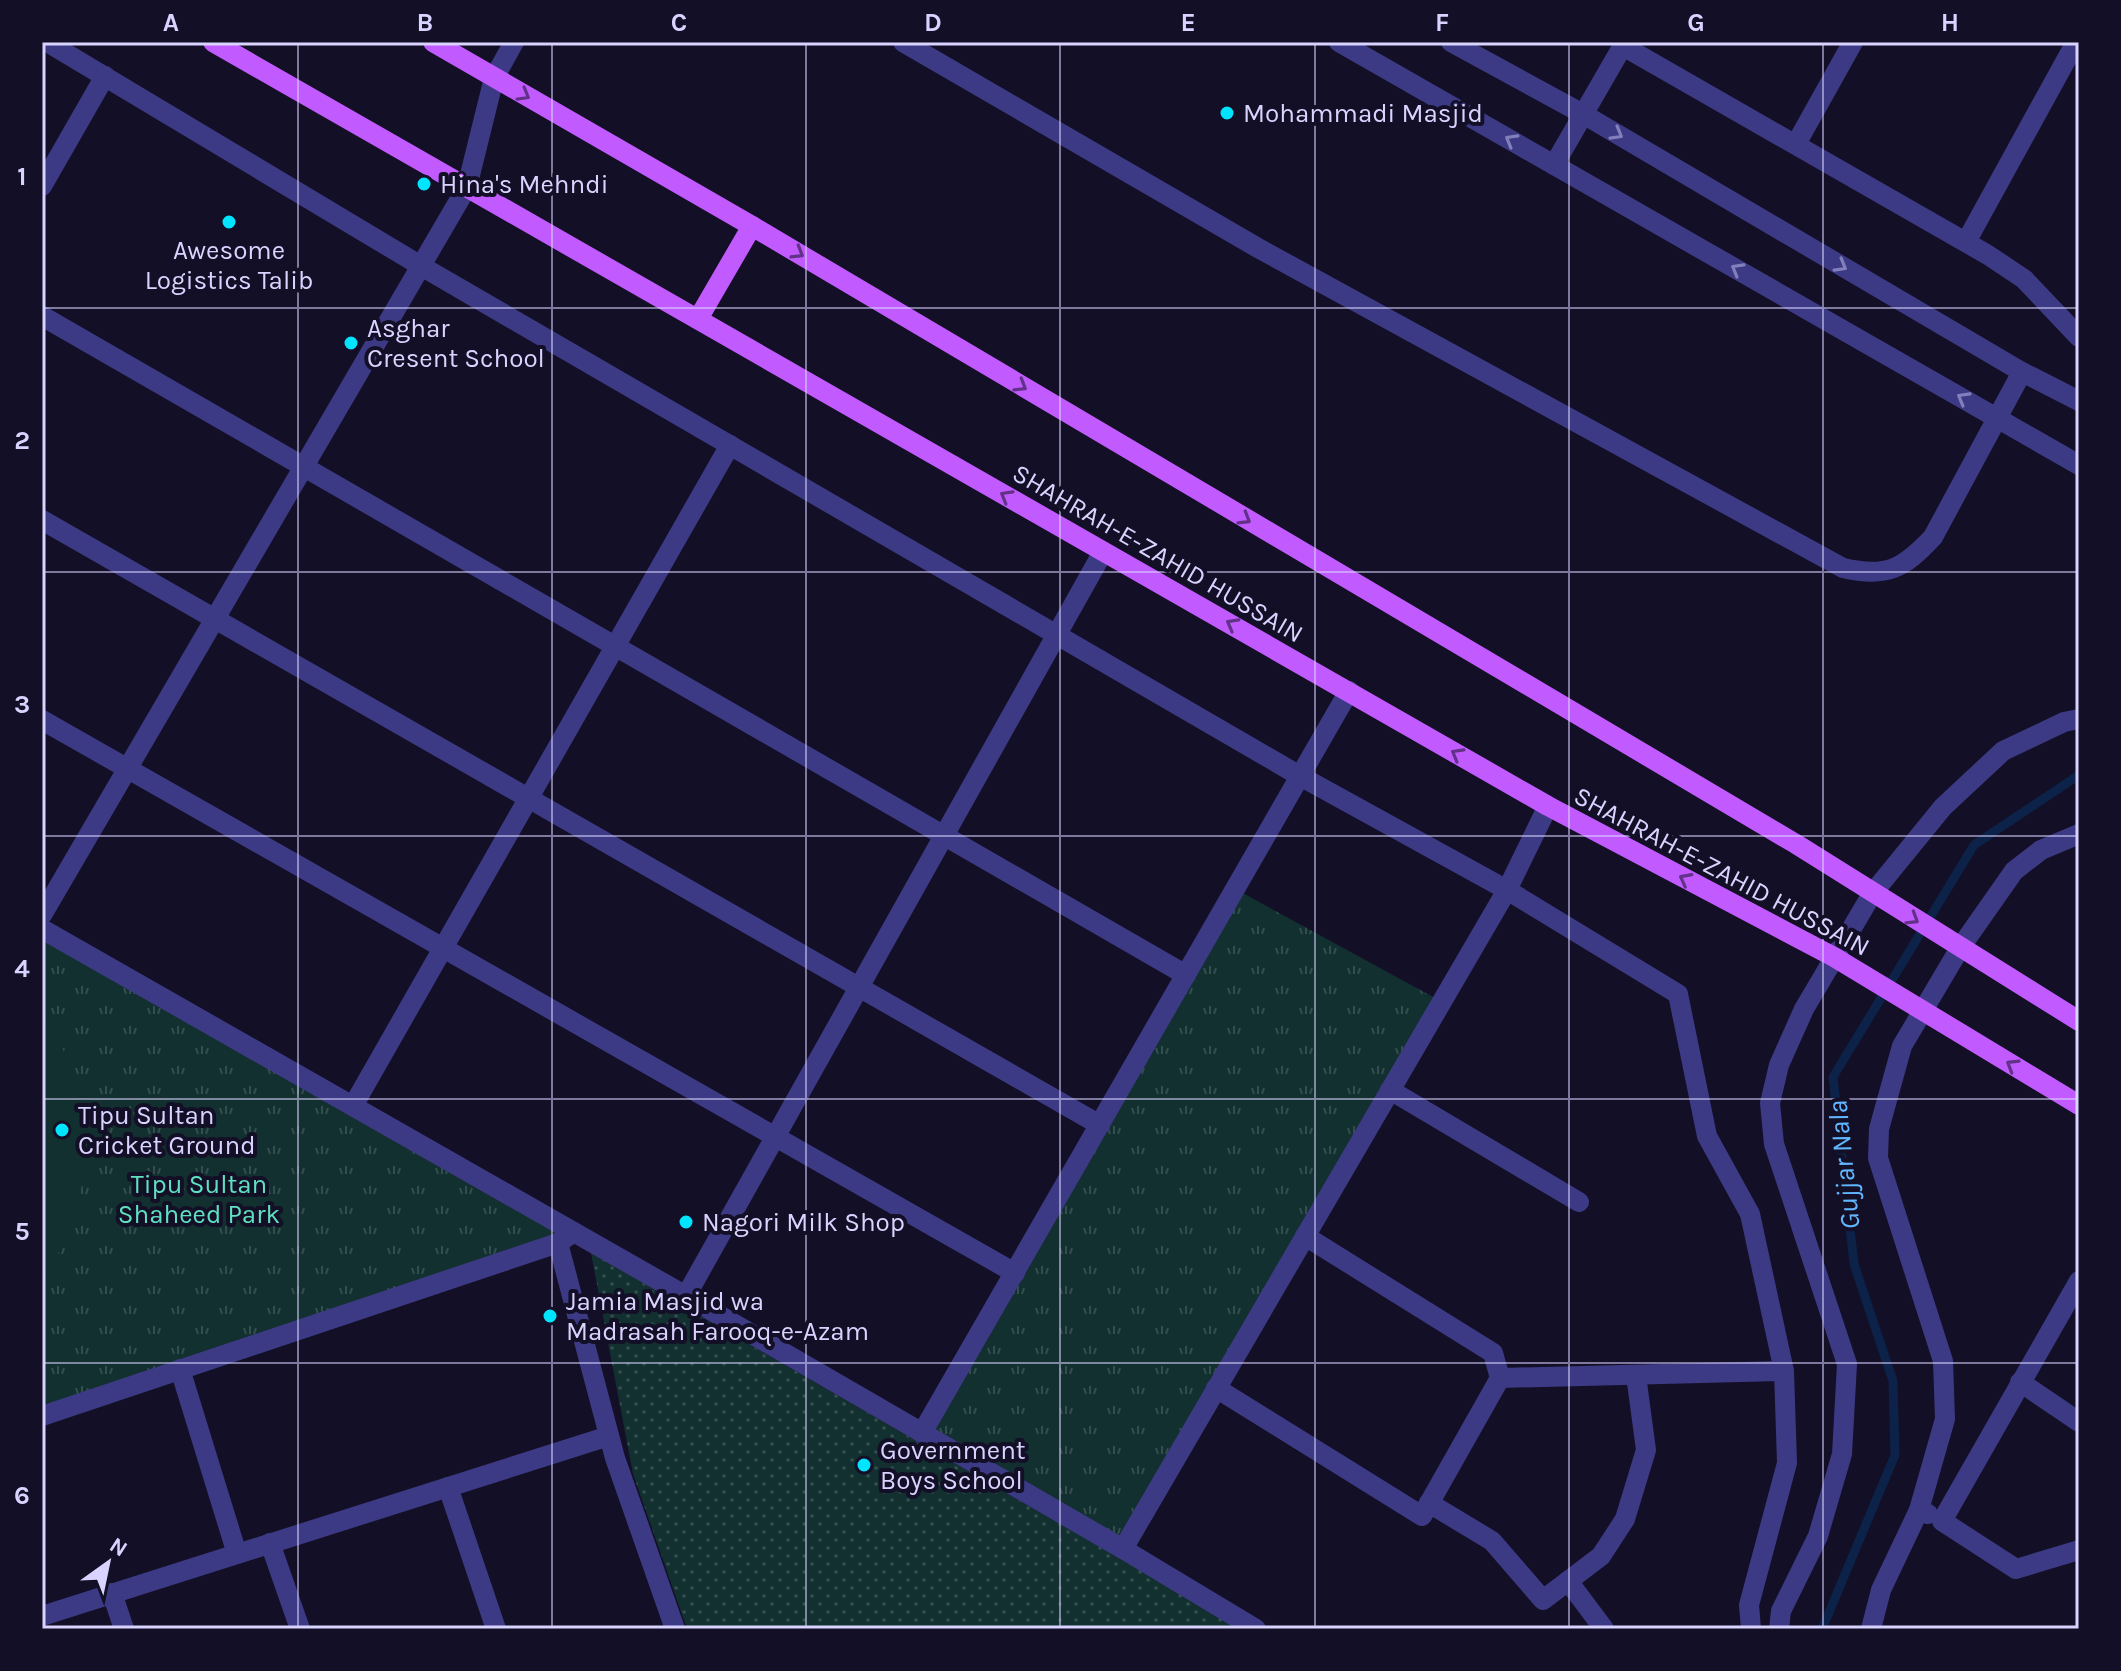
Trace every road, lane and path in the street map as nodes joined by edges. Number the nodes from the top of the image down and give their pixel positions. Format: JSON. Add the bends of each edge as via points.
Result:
{"nodes":[{"id":1,"x":47,"y":42,"type":"edge"},
{"id":2,"x":213,"y":42,"type":"edge"},
{"id":3,"x":433,"y":42,"type":"edge"},
{"id":4,"x":514,"y":42,"type":"edge"},
{"id":5,"x":903,"y":42,"type":"edge"},
{"id":6,"x":1339,"y":42,"type":"edge"},
{"id":7,"x":1451,"y":42,"type":"edge"},
{"id":8,"x":1853,"y":42,"type":"edge"},
{"id":9,"x":2076,"y":42,"type":"edge"},
{"id":10,"x":1624,"y":44,"type":"edge"},
{"id":11,"x":105,"y":76,"type":"junction"},
{"id":12,"x":494,"y":78,"type":"junction"},
{"id":13,"x":1583,"y":114,"type":"junction"},
{"id":14,"x":1796,"y":144,"type":"junction"},
{"id":15,"x":1554,"y":165,"type":"junction"},
{"id":16,"x":42,"y":186,"type":"edge"},
{"id":17,"x":467,"y":187,"type":"junction"},
{"id":18,"x":752,"y":226,"type":"junction"},
{"id":19,"x":1966,"y":242,"type":"junction"},
{"id":20,"x":421,"y":266,"type":"junction"},
{"id":21,"x":42,"y":316,"type":"edge"},
{"id":22,"x":698,"y":319,"type":"junction"},
{"id":23,"x":2079,"y":337,"type":"edge"},
{"id":24,"x":2022,"y":372,"type":"junction"},
{"id":25,"x":2079,"y":401,"type":"edge"},
{"id":26,"x":1997,"y":418,"type":"junction"},
{"id":27,"x":730,"y":445,"type":"junction"},
{"id":28,"x":2079,"y":465,"type":"edge"},
{"id":29,"x":304,"y":467,"type":"junction"},
{"id":30,"x":42,"y":520,"type":"edge"},
{"id":31,"x":1103,"y":552,"type":"junction"},
{"id":32,"x":215,"y":619,"type":"junction"},
{"id":33,"x":1057,"y":635,"type":"junction"},
{"id":34,"x":615,"y":646,"type":"junction"},
{"id":35,"x":1349,"y":691,"type":"junction"},
{"id":36,"x":2079,"y":719,"type":"edge"},
{"id":37,"x":42,"y":720,"type":"edge"},
{"id":38,"x":127,"y":768,"type":"junction"},
{"id":39,"x":1300,"y":776,"type":"junction"},
{"id":40,"x":528,"y":798,"type":"junction"},
{"id":41,"x":1548,"y":806,"type":"junction"},
{"id":42,"x":2079,"y":834,"type":"edge"},
{"id":43,"x":944,"y":836,"type":"junction"},
{"id":44,"x":1507,"y":890,"type":"junction"},
{"id":45,"x":1878,"y":898,"type":"junction"},
{"id":46,"x":42,"y":915,"type":"edge"},
{"id":47,"x":42,"y":929,"type":"edge"},
{"id":48,"x":443,"y":948,"type":"junction"},
{"id":49,"x":1960,"y":948,"type":"junction"},
{"id":50,"x":1834,"y":957,"type":"junction"},
{"id":51,"x":1186,"y":975,"type":"junction"},
{"id":52,"x":859,"y":988,"type":"junction"},
{"id":53,"x":1923,"y":1012,"type":"junction"},
{"id":54,"x":2079,"y":1021,"type":"edge"},
{"id":55,"x":1390,"y":1090,"type":"junction"},
{"id":56,"x":2079,"y":1105,"type":"edge"},
{"id":57,"x":353,"y":1106,"type":"junction"},
{"id":58,"x":1100,"y":1125,"type":"junction"},
{"id":59,"x":776,"y":1137,"type":"junction"},
{"id":60,"x":1579,"y":1202,"type":"dead end"},
{"id":61,"x":1305,"y":1236,"type":"junction"},
{"id":62,"x":566,"y":1238,"type":"junction"},
{"id":63,"x":1015,"y":1273,"type":"junction"},
{"id":64,"x":2079,"y":1281,"type":"edge"},
{"id":65,"x":686,"y":1296,"type":"junction"},
{"id":66,"x":180,"y":1369,"type":"junction"},
{"id":67,"x":1784,"y":1371,"type":"junction"},
{"id":68,"x":1636,"y":1375,"type":"junction"},
{"id":69,"x":1500,"y":1378,"type":"junction"},
{"id":70,"x":2020,"y":1382,"type":"junction"},
{"id":71,"x":1216,"y":1388,"type":"junction"},
{"id":72,"x":42,"y":1416,"type":"edge"},
{"id":73,"x":2079,"y":1422,"type":"edge"},
{"id":74,"x":922,"y":1433,"type":"junction"},
{"id":75,"x":609,"y":1436,"type":"junction"},
{"id":76,"x":448,"y":1487,"type":"junction"},
{"id":77,"x":1429,"y":1503,"type":"junction"},
{"id":78,"x":1919,"y":1510,"type":"junction"},
{"id":79,"x":1942,"y":1521,"type":"junction"},
{"id":80,"x":270,"y":1543,"type":"junction"},
{"id":81,"x":1123,"y":1549,"type":"junction"},
{"id":82,"x":2079,"y":1550,"type":"edge"},
{"id":83,"x":237,"y":1554,"type":"junction"},
{"id":84,"x":1568,"y":1581,"type":"junction"},
{"id":85,"x":112,"y":1593,"type":"junction"},
{"id":86,"x":42,"y":1616,"type":"edge"},
{"id":87,"x":124,"y":1629,"type":"edge"},
{"id":88,"x":300,"y":1629,"type":"edge"},
{"id":89,"x":496,"y":1629,"type":"edge"},
{"id":90,"x":675,"y":1629,"type":"edge"},
{"id":91,"x":1256,"y":1629,"type":"edge"},
{"id":92,"x":1604,"y":1629,"type":"edge"},
{"id":93,"x":1751,"y":1629,"type":"edge"},
{"id":94,"x":1779,"y":1629,"type":"edge"},
{"id":95,"x":1871,"y":1629,"type":"edge"}],
"edges":[{"from":1,"to":11,"type":"street"},
{"from":2,"to":17,"type":"main road","name":"SHAHRAH-E-ZAHID HUSSAIN"},
{"from":3,"to":12,"type":"main road","name":"SHAHRAH-E-ZAHID HUSSAIN"},
{"from":4,"to":12,"type":"street"},
{"from":5,"to":26,"type":"street","via":[[1258,248],[1843,568],[1893,571],[1915,557],[1933,537]]},
{"from":15,"to":6,"type":"street","one_way":true},
{"from":7,"to":13,"type":"street"},
{"from":8,"to":14,"type":"street"},
{"from":9,"to":19,"type":"street"},
{"from":10,"to":13,"type":"street"},
{"from":10,"to":14,"type":"street"},
{"from":11,"to":16,"type":"street"},
{"from":11,"to":20,"type":"street"},
{"from":12,"to":17,"type":"street"},
{"from":12,"to":18,"type":"main road","name":"SHAHRAH-E-ZAHID HUSSAIN","one_way":true},
{"from":13,"to":15,"type":"street"},
{"from":13,"to":24,"type":"street","one_way":true},
{"from":14,"to":19,"type":"street"},
{"from":26,"to":15,"type":"street","one_way":true},
{"from":17,"to":20,"type":"street"},
{"from":17,"to":22,"type":"main road","name":"SHAHRAH-E-ZAHID HUSSAIN"},
{"from":18,"to":22,"type":"main road"},
{"from":18,"to":45,"type":"main road","name":"SHAHRAH-E-ZAHID HUSSAIN","one_way":true,"via":[[1796,844]]},
{"from":19,"to":23,"type":"street","via":[[2024,279]]},
{"from":20,"to":27,"type":"street"},
{"from":20,"to":29,"type":"street"},
{"from":21,"to":29,"type":"street"},
{"from":31,"to":22,"type":"main road","name":"SHAHRAH-E-ZAHID HUSSAIN","one_way":true},
{"from":24,"to":25,"type":"street"},
{"from":24,"to":26,"type":"street"},
{"from":26,"to":28,"type":"street"},
{"from":27,"to":33,"type":"street"},
{"from":27,"to":34,"type":"street"},
{"from":29,"to":32,"type":"street"},
{"from":29,"to":34,"type":"street"},
{"from":30,"to":32,"type":"street"},
{"from":31,"to":33,"type":"street"},
{"from":35,"to":31,"type":"main road","name":"SHAHRAH-E-ZAHID HUSSAIN","one_way":true},
{"from":32,"to":38,"type":"street"},
{"from":32,"to":40,"type":"street"},
{"from":33,"to":39,"type":"street"},
{"from":33,"to":43,"type":"street"},
{"from":34,"to":40,"type":"street"},
{"from":34,"to":43,"type":"street"},
{"from":35,"to":39,"type":"street"},
{"from":41,"to":35,"type":"main road","name":"SHAHRAH-E-ZAHID HUSSAIN","one_way":true},
{"from":36,"to":45,"type":"street","via":[[2003,751],[1943,807]]},
{"from":37,"to":38,"type":"street"},
{"from":38,"to":46,"type":"street"},
{"from":38,"to":48,"type":"street"},
{"from":39,"to":44,"type":"street"},
{"from":39,"to":51,"type":"street"},
{"from":40,"to":48,"type":"street"},
{"from":40,"to":52,"type":"street"},
{"from":41,"to":44,"type":"street"},
{"from":50,"to":41,"type":"main road","name":"SHAHRAH-E-ZAHID HUSSAIN","one_way":true},
{"from":42,"to":49,"type":"street","via":[[2041,850],[2014,871]]},
{"from":43,"to":51,"type":"street"},
{"from":43,"to":52,"type":"street"},
{"from":44,"to":55,"type":"street"},
{"from":44,"to":67,"type":"street","via":[[1678,994],[1707,1136],[1750,1214]]},
{"from":45,"to":49,"type":"main road","name":"SHAHRAH-E-ZAHID HUSSAIN","one_way":true},
{"from":45,"to":50,"type":"street"},
{"from":47,"to":57,"type":"street"},
{"from":48,"to":57,"type":"street"},
{"from":48,"to":59,"type":"street"},
{"from":49,"to":53,"type":"street"},
{"from":49,"to":54,"type":"main road","name":"SHAHRAH-E-ZAHID HUSSAIN"},
{"from":50,"to":53,"type":"main road","name":"SHAHRAH-E-ZAHID HUSSAIN"},
{"from":50,"to":94,"type":"street","via":[[1779,1065],[1770,1103],[1774,1144],[1847,1364],[1842,1454],[1818,1536],[1781,1611]]},
{"from":51,"to":58,"type":"street"},
{"from":52,"to":58,"type":"street"},
{"from":52,"to":59,"type":"street"},
{"from":56,"to":53,"type":"main road","name":"SHAHRAH-E-ZAHID HUSSAIN","one_way":true},
{"from":53,"to":78,"type":"street","via":[[1902,1046],[1879,1129],[1878,1158],[1943,1361],[1945,1419]]},
{"from":55,"to":60,"type":"street"},
{"from":55,"to":61,"type":"street"},
{"from":57,"to":62,"type":"street"},
{"from":58,"to":63,"type":"street"},
{"from":59,"to":63,"type":"street"},
{"from":59,"to":65,"type":"street"},
{"from":61,"to":69,"type":"street","via":[[1493,1353]]},
{"from":61,"to":71,"type":"street"},
{"from":62,"to":65,"type":"street"},
{"from":62,"to":66,"type":"street"},
{"from":62,"to":75,"type":"street"},
{"from":63,"to":74,"type":"street"},
{"from":64,"to":70,"type":"street"},
{"from":65,"to":74,"type":"street"},
{"from":66,"to":72,"type":"street"},
{"from":66,"to":83,"type":"street"},
{"from":67,"to":68,"type":"street"},
{"from":67,"to":93,"type":"street","via":[[1787,1463],[1749,1605]]},
{"from":68,"to":69,"type":"street"},
{"from":68,"to":84,"type":"street","via":[[1646,1450],[1625,1519],[1601,1556]]},
{"from":69,"to":77,"type":"street"},
{"from":70,"to":73,"type":"street"},
{"from":70,"to":79,"type":"street"},
{"from":71,"to":77,"type":"street","via":[[1422,1516]]},
{"from":71,"to":81,"type":"street"},
{"from":74,"to":81,"type":"street"},
{"from":75,"to":76,"type":"street"},
{"from":75,"to":90,"type":"street"},
{"from":76,"to":80,"type":"street"},
{"from":76,"to":89,"type":"street"},
{"from":77,"to":84,"type":"street","via":[[1492,1541],[1543,1600]]},
{"from":78,"to":79,"type":"street"},
{"from":78,"to":95,"type":"street","via":[[1881,1590]]},
{"from":79,"to":82,"type":"street","via":[[2016,1569]]},
{"from":80,"to":83,"type":"street"},
{"from":80,"to":88,"type":"street"},
{"from":81,"to":91,"type":"street"},
{"from":83,"to":85,"type":"street"},
{"from":84,"to":92,"type":"street"},
{"from":85,"to":86,"type":"street"},
{"from":85,"to":87,"type":"street"}]}
